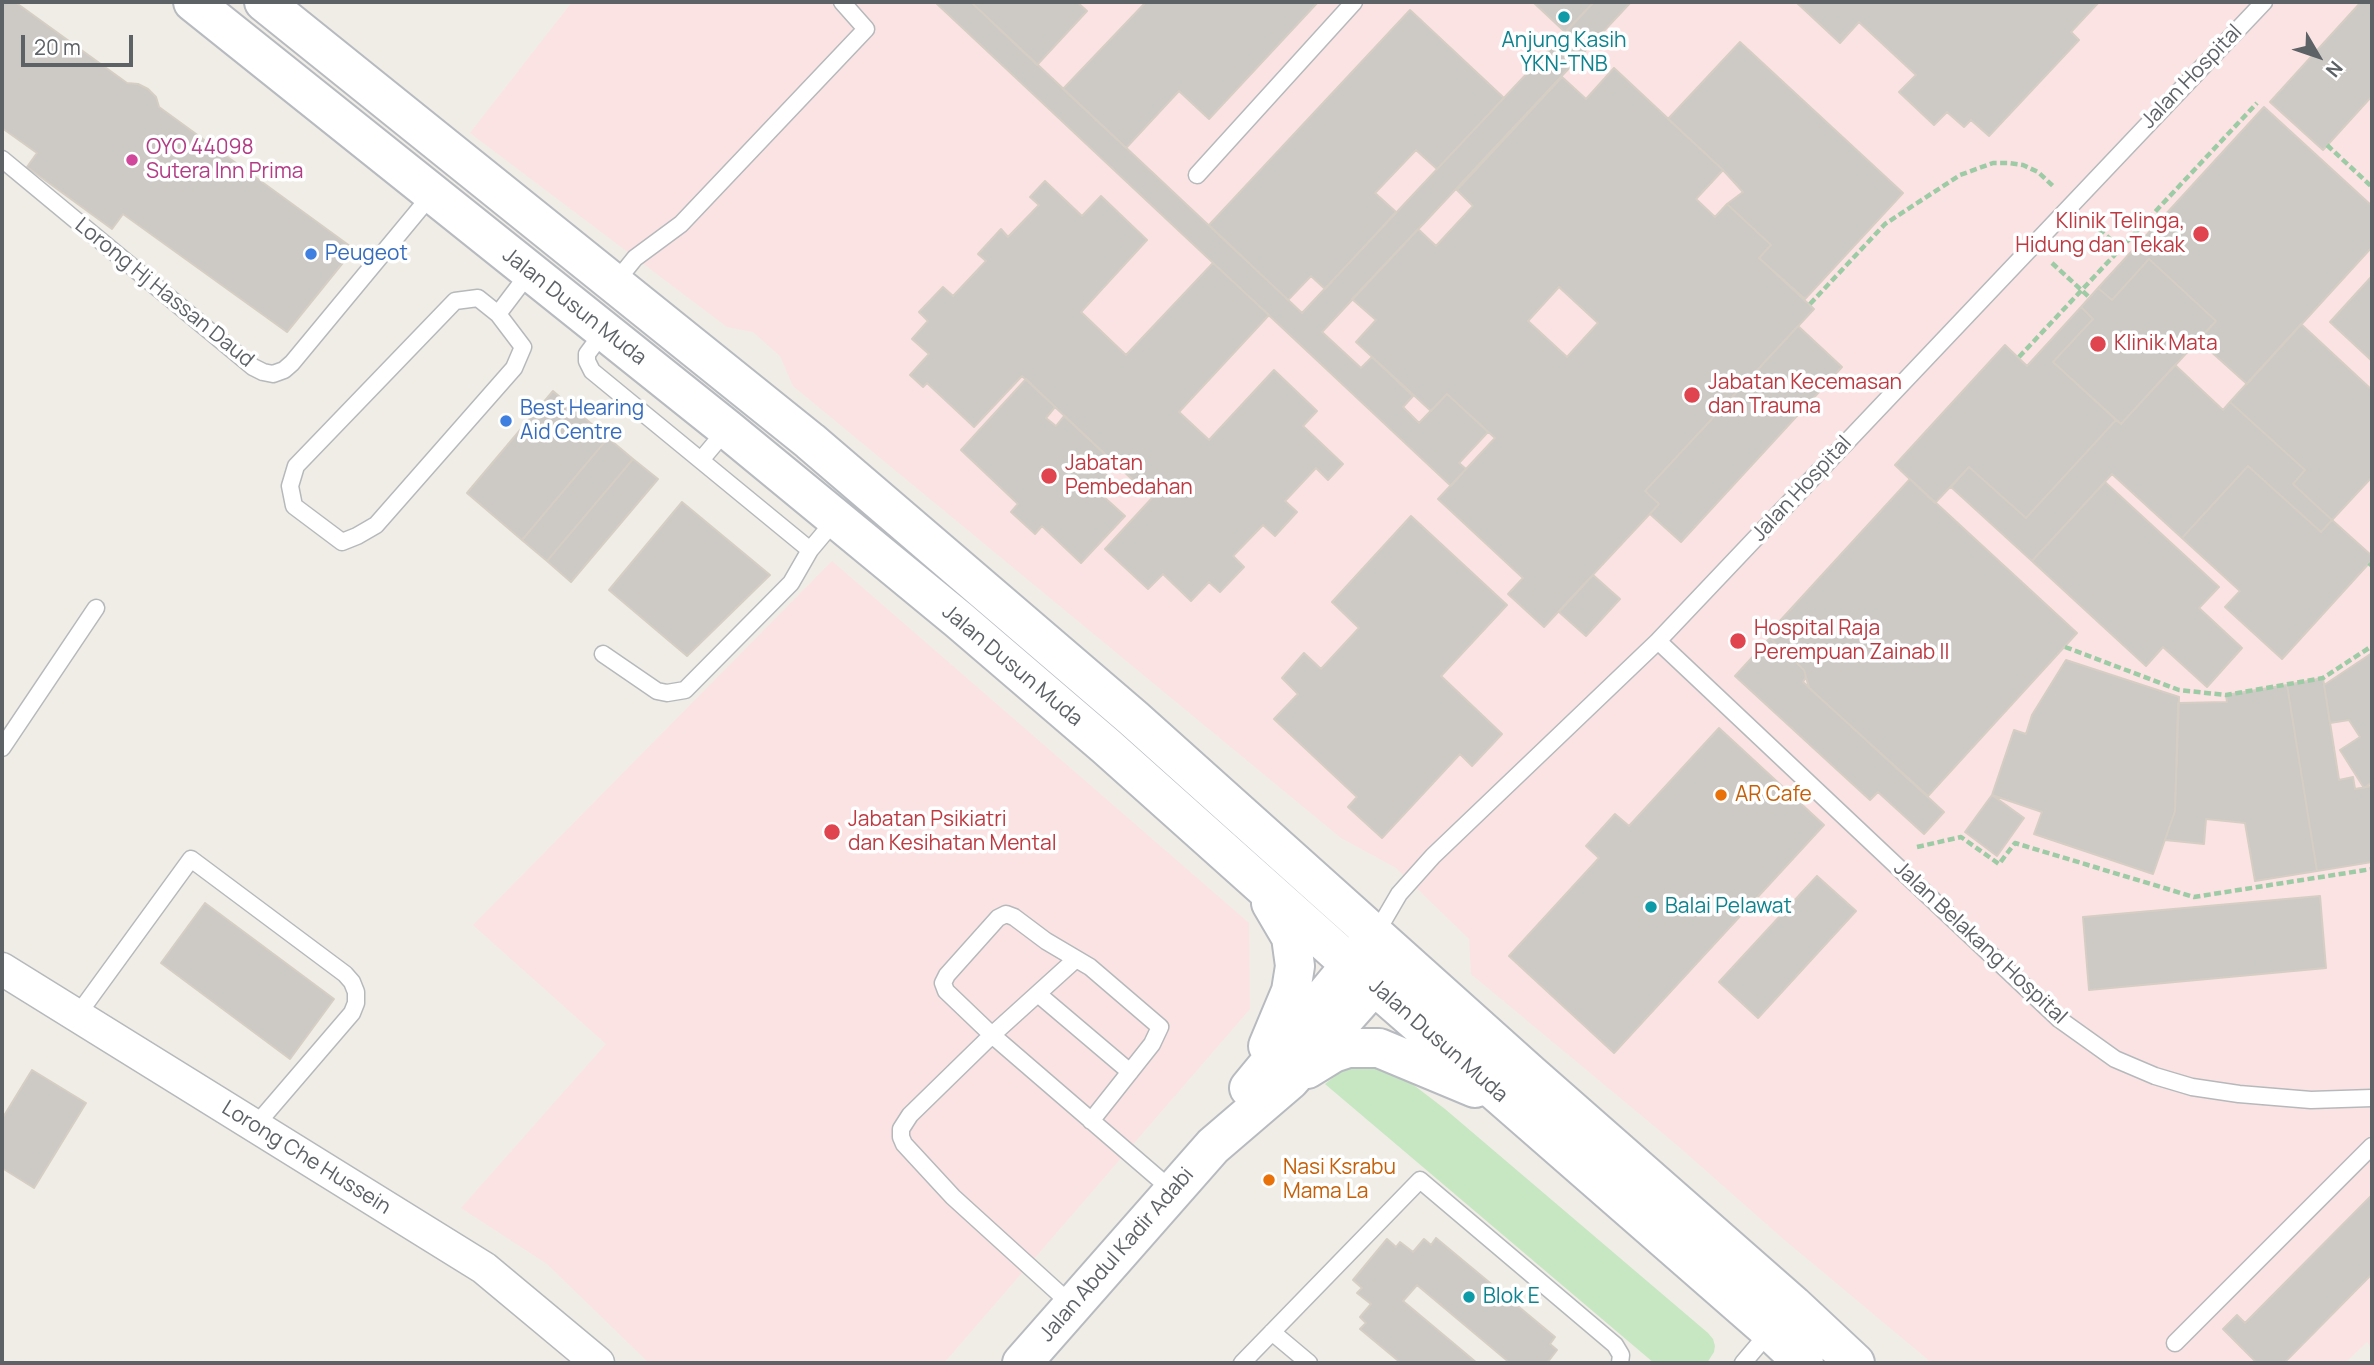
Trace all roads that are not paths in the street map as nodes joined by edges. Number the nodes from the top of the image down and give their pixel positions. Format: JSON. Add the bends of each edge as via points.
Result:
{"nodes":[{"id":1,"x":193,"y":2,"type":"edge"},
{"id":2,"x":842,"y":2,"type":"edge"},
{"id":3,"x":1354,"y":2,"type":"edge"},
{"id":4,"x":2264,"y":2,"type":"edge"},
{"id":5,"x":278,"y":6,"type":"edge"},
{"id":6,"x":2,"y":159,"type":"edge"},
{"id":7,"x":1197,"y":175,"type":"dead end"},
{"id":8,"x":432,"y":194,"type":"junction"},
{"id":9,"x":529,"y":273,"type":"junction"},
{"id":10,"x":614,"y":284,"type":"junction"},
{"id":11,"x":498,"y":314,"type":"junction"},
{"id":12,"x":604,"y":331,"type":"junction"},
{"id":13,"x":727,"y":429,"type":"junction"},
{"id":14,"x":701,"y":460,"type":"junction"},
{"id":15,"x":836,"y":519,"type":"junction"},
{"id":16,"x":810,"y":550,"type":"junction"},
{"id":17,"x":96,"y":608,"type":"dead end"},
{"id":18,"x":1658,"y":641,"type":"junction"},
{"id":19,"x":603,"y":654,"type":"dead end"},
{"id":20,"x":2,"y":748,"type":"edge"},
{"id":21,"x":1245,"y":870,"type":"junction"},
{"id":22,"x":1387,"y":946,"type":"junction"},
{"id":23,"x":1076,"y":959,"type":"junction"},
{"id":24,"x":2,"y":969,"type":"edge"},
{"id":25,"x":1362,"y":975,"type":"junction"},
{"id":26,"x":1038,"y":994,"type":"junction"},
{"id":27,"x":76,"y":1017,"type":"junction"},
{"id":28,"x":992,"y":1035,"type":"junction"},
{"id":29,"x":1130,"y":1072,"type":"junction"},
{"id":30,"x":1290,"y":1080,"type":"junction"},
{"id":31,"x":1250,"y":1086,"type":"junction"},
{"id":32,"x":2372,"y":1098,"type":"edge"},
{"id":33,"x":1509,"y":1102,"type":"junction"},
{"id":34,"x":1091,"y":1121,"type":"junction"},
{"id":35,"x":255,"y":1126,"type":"junction"},
{"id":36,"x":1213,"y":1146,"type":"junction"},
{"id":37,"x":2372,"y":1146,"type":"edge"},
{"id":38,"x":1173,"y":1191,"type":"junction"},
{"id":39,"x":1073,"y":1306,"type":"junction"},
{"id":40,"x":1782,"y":1318,"type":"junction"},
{"id":41,"x":1272,"y":1332,"type":"junction"},
{"id":42,"x":2175,"y":1343,"type":"dead end"},
{"id":43,"x":598,"y":1363,"type":"edge"},
{"id":44,"x":1022,"y":1363,"type":"edge"},
{"id":45,"x":1242,"y":1363,"type":"edge"},
{"id":46,"x":1309,"y":1363,"type":"edge"},
{"id":47,"x":1620,"y":1363,"type":"edge"},
{"id":48,"x":1742,"y":1363,"type":"edge"},
{"id":49,"x":1804,"y":1363,"type":"edge"},
{"id":50,"x":1855,"y":1363,"type":"edge"}],
"edges":[{"from":1,"to":8,"type":"main road","name":"Jalan Dusun Muda"},
{"from":2,"to":10,"type":"lane","via":[[866,29],[673,231],[635,258]]},
{"from":3,"to":7,"type":"lane"},
{"from":4,"to":18,"type":"lane","name":"Jalan Hospital"},
{"from":5,"to":10,"type":"main road"},
{"from":6,"to":8,"type":"lane","name":"Lorong Hj Hassan Daud","via":[[253,367],[273,373],[292,363]]},
{"from":8,"to":9,"type":"main road","name":"Jalan Dusun Muda"},
{"from":9,"to":11,"type":"lane"},
{"from":9,"to":12,"type":"main road","name":"Jalan Dusun Muda"},
{"from":10,"to":22,"type":"main road","via":[[820,450],[1133,718]]},
{"from":11,"to":11,"type":"lane","via":[[523,347],[514,368],[376,525],[342,542],[294,506],[290,486],[296,466],[455,301],[478,298]]},
{"from":12,"to":13,"type":"main road","name":"Jalan Dusun Muda"},
{"from":12,"to":14,"type":"lane","via":[[587,355],[589,366]]},
{"from":13,"to":14,"type":"lane"},
{"from":13,"to":15,"type":"main road","name":"Jalan Dusun Muda"},
{"from":14,"to":16,"type":"lane"},
{"from":15,"to":16,"type":"lane"},
{"from":15,"to":21,"type":"main road","name":"Jalan Dusun Muda"},
{"from":16,"to":19,"type":"lane","via":[[791,583],[685,690],[657,691]]},
{"from":17,"to":20,"type":"lane"},
{"from":18,"to":22,"type":"lane","name":"Jalan Hospital","via":[[1399,894]]},
{"from":18,"to":32,"type":"lane","name":"Jalan Belakang Hospital","via":[[2059,1019],[2115,1059],[2192,1087],[2311,1100]]},
{"from":21,"to":25,"type":"main road","name":"Jalan Dusun Muda"},
{"from":21,"to":31,"type":"main road","via":[[1291,937],[1294,966],[1291,991]]},
{"from":22,"to":25,"type":"main road","name":"Jalan Abdul Kadir Adabi"},
{"from":22,"to":40,"type":"main road"},
{"from":23,"to":26,"type":"lane"},
{"from":23,"to":28,"type":"lane","via":[[1011,915],[998,918],[943,984]]},
{"from":23,"to":29,"type":"lane","via":[[1160,1027]]},
{"from":24,"to":27,"type":"street","name":"Lorong Che Hussein"},
{"from":25,"to":30,"type":"main road","name":"Jalan Abdul Kadir Adabi"},
{"from":25,"to":31,"type":"main road","name":"Jalan Abdul Kadir Adabi"},
{"from":25,"to":33,"type":"main road","name":"Jalan Dusun Muda"},
{"from":26,"to":28,"type":"lane"},
{"from":26,"to":29,"type":"lane"},
{"from":27,"to":35,"type":"street","name":"Lorong Che Hussein"},
{"from":27,"to":35,"type":"lane","via":[[191,859],[345,974],[356,992],[352,1013]]},
{"from":28,"to":34,"type":"lane"},
{"from":28,"to":39,"type":"lane","via":[[910,1115],[901,1137],[953,1197]]},
{"from":29,"to":34,"type":"lane"},
{"from":30,"to":33,"type":"main road","via":[[1333,1053],[1379,1048]]},
{"from":30,"to":36,"type":"main road","name":"Jalan Abdul Kadir Adabi"},
{"from":31,"to":36,"type":"main road","name":"Jalan Abdul Kadir Adabi"},
{"from":33,"to":40,"type":"main road","name":"Jalan Dusun Muda"},
{"from":34,"to":38,"type":"lane"},
{"from":35,"to":43,"type":"street","name":"Lorong Che Hussein","via":[[484,1268]]},
{"from":36,"to":38,"type":"main road","name":"Jalan Abdul Kadir Adabi"},
{"from":37,"to":42,"type":"lane"},
{"from":38,"to":39,"type":"main road","name":"Jalan Abdul Kadir Adabi"},
{"from":39,"to":44,"type":"main road","name":"Jalan Abdul Kadir Adabi"},
{"from":40,"to":48,"type":"lane"},
{"from":40,"to":49,"type":"main road","name":"Jalan Dusun Muda"},
{"from":40,"to":50,"type":"main road"},
{"from":41,"to":45,"type":"lane"},
{"from":41,"to":46,"type":"lane"},
{"from":41,"to":47,"type":"lane","via":[[1420,1180],[1615,1345]]}]}
